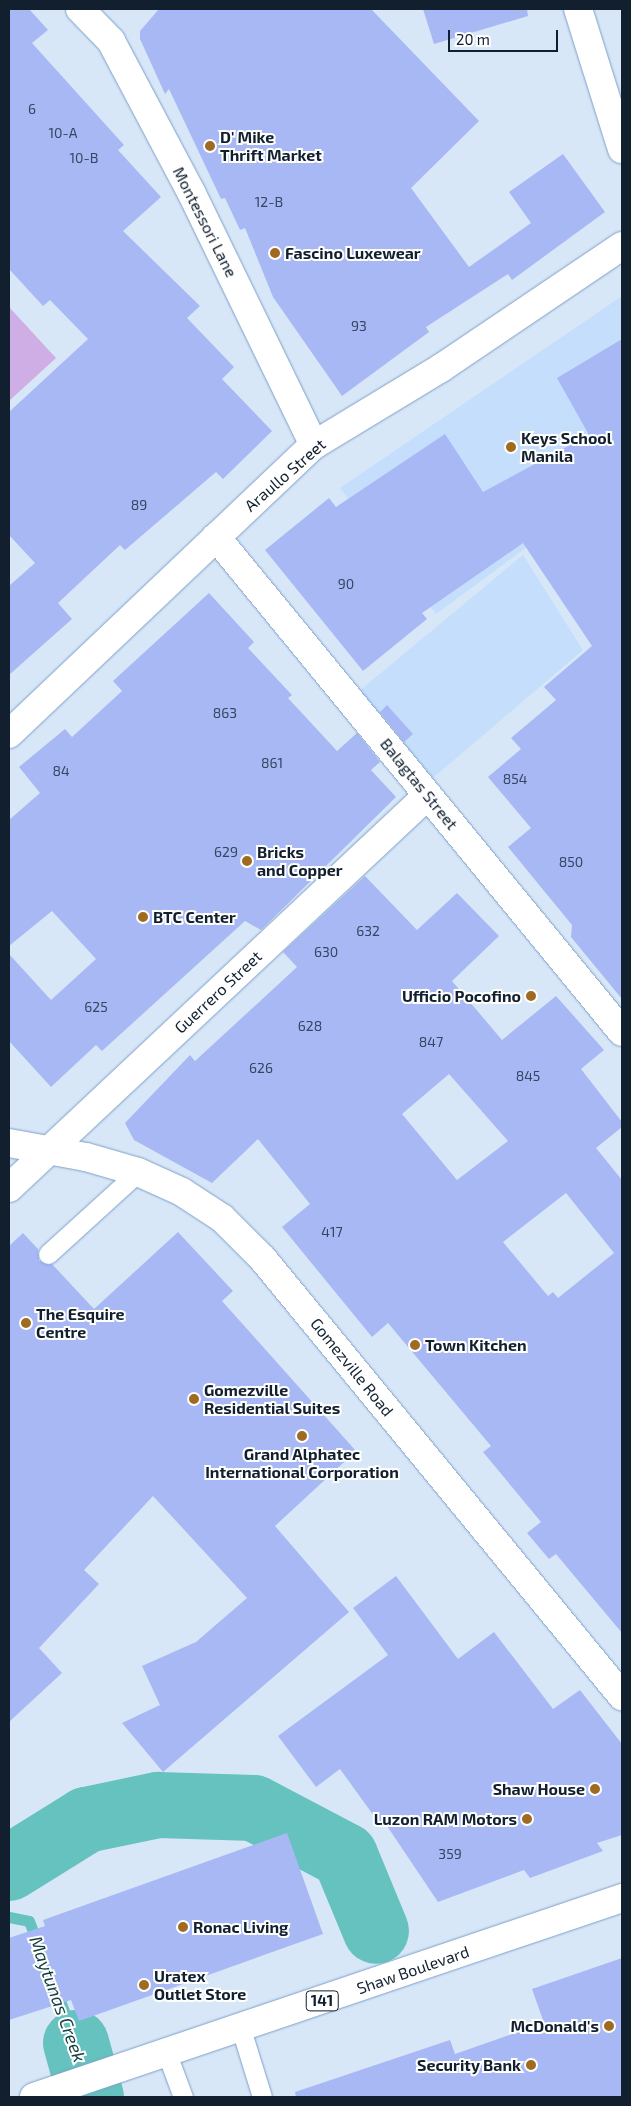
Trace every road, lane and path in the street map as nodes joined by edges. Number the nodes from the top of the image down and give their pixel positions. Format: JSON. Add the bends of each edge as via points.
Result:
{"nodes":[{"id":1,"x":80,"y":9,"type":"edge"},
{"id":2,"x":578,"y":9,"type":"edge"},
{"id":3,"x":622,"y":149,"type":"edge"},
{"id":4,"x":622,"y":246,"type":"edge"},
{"id":5,"x":314,"y":445,"type":"junction"},
{"id":6,"x":216,"y":537,"type":"junction"},
{"id":7,"x":9,"y":734,"type":"edge"},
{"id":8,"x":428,"y":795,"type":"junction"},
{"id":9,"x":622,"y":1032,"type":"edge"},
{"id":10,"x":9,"y":1143,"type":"edge"},
{"id":11,"x":50,"y":1150,"type":"junction"},
{"id":12,"x":138,"y":1172,"type":"junction"},
{"id":13,"x":9,"y":1188,"type":"edge"},
{"id":14,"x":48,"y":1254,"type":"dead end"},
{"id":15,"x":622,"y":1696,"type":"edge"},
{"id":16,"x":622,"y":1898,"type":"edge"},
{"id":17,"x":241,"y":2029,"type":"junction"},
{"id":18,"x":167,"y":2054,"type":"junction"},
{"id":19,"x":34,"y":2097,"type":"edge"},
{"id":20,"x":183,"y":2097,"type":"edge"},
{"id":21,"x":262,"y":2097,"type":"edge"}],
"edges":[{"from":1,"to":5,"type":"street","name":"Montessori Lane","via":[[111,41],[192,194]]},
{"from":2,"to":3,"type":"street"},
{"from":4,"to":5,"type":"street","name":"Araullo Street","via":[[441,368]]},
{"from":5,"to":6,"type":"street","name":"Araullo Street"},
{"from":6,"to":7,"type":"street","name":"Araullo Street"},
{"from":6,"to":8,"type":"street","name":"Balagtas Street"},
{"from":8,"to":9,"type":"street","name":"Balagtas Street"},
{"from":8,"to":11,"type":"street","name":"Guerrero Street"},
{"from":10,"to":11,"type":"street","name":"Gomezville Road"},
{"from":11,"to":12,"type":"street","name":"Gomezville Road"},
{"from":11,"to":13,"type":"street","name":"Guerrero Street"},
{"from":12,"to":14,"type":"lane"},
{"from":12,"to":15,"type":"street","name":"Gomezville Road","via":[[201,1204],[249,1243]]},
{"from":16,"to":17,"type":"street","name":"Shaw Boulevard","number":"141"},
{"from":17,"to":18,"type":"street","name":"Shaw Boulevard","number":"141"},
{"from":17,"to":21,"type":"lane"},
{"from":18,"to":19,"type":"street","name":"Shaw Boulevard","number":"141"},
{"from":18,"to":20,"type":"lane"}]}
